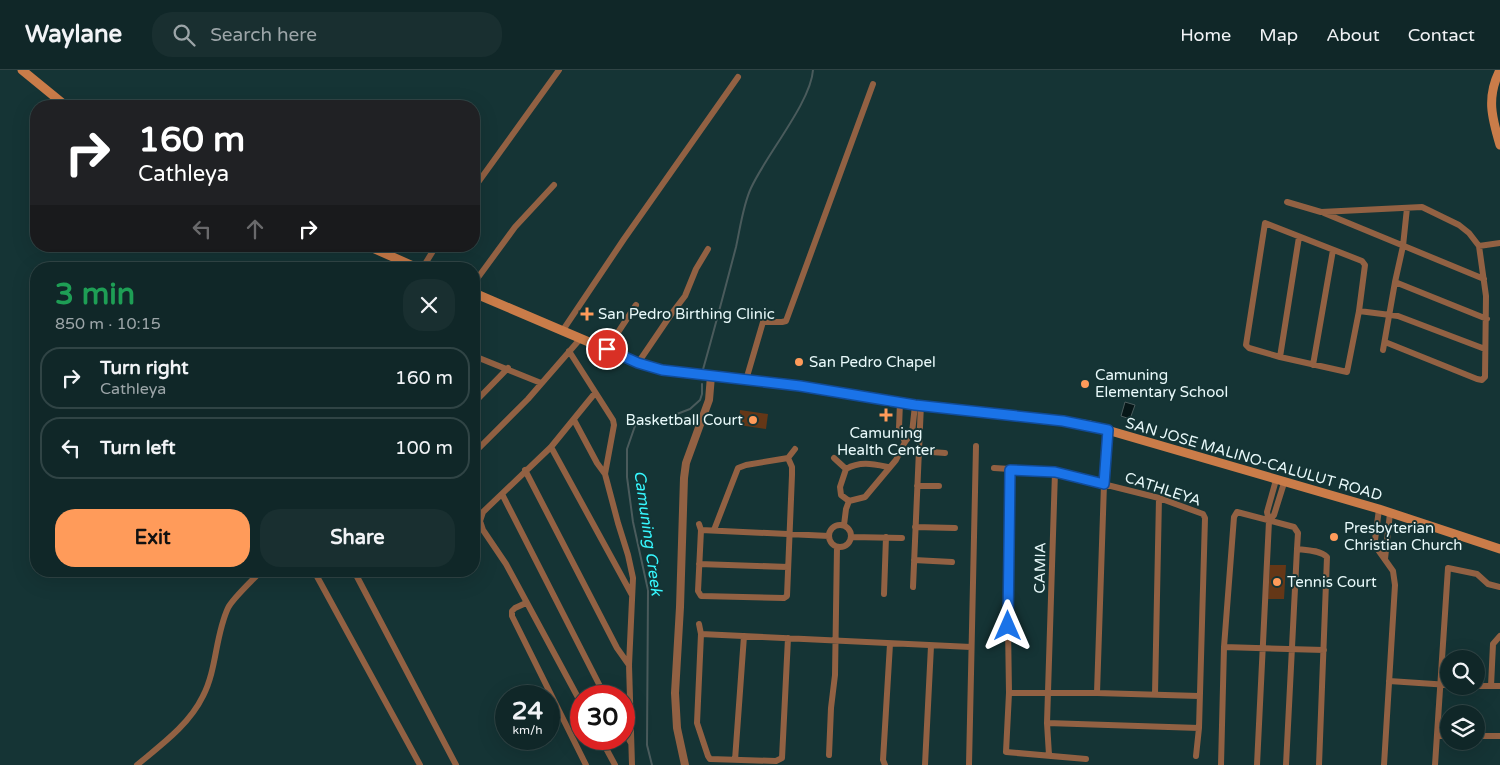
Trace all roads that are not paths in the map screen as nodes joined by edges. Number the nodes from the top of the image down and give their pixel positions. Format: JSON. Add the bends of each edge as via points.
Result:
{"nodes":[{"id":1,"x":22,"y":70,"type":"edge"},
{"id":2,"x":559,"y":70,"type":"edge"},
{"id":3,"x":1500,"y":70,"type":"edge"},
{"id":4,"x":738,"y":77,"type":"dead end"},
{"id":5,"x":873,"y":84,"type":"dead end"},
{"id":6,"x":59,"y":100,"type":"edge"},
{"id":7,"x":1500,"y":145,"type":"edge"},
{"id":8,"x":480,"y":180,"type":"edge"},
{"id":9,"x":554,"y":185,"type":"dead end"},
{"id":10,"x":1287,"y":202,"type":"dead end"},
{"id":11,"x":1407,"y":208,"type":"junction"},
{"id":12,"x":1321,"y":212,"type":"junction"},
{"id":13,"x":1299,"y":237,"type":"junction"},
{"id":14,"x":1500,"y":244,"type":"edge"},
{"id":15,"x":1403,"y":246,"type":"junction"},
{"id":16,"x":1479,"y":246,"type":"junction"},
{"id":17,"x":708,"y":249,"type":"dead end"},
{"id":18,"x":1332,"y":250,"type":"junction"},
{"id":19,"x":382,"y":252,"type":"edge"},
{"id":20,"x":405,"y":262,"type":"edge"},
{"id":21,"x":480,"y":275,"type":"edge"},
{"id":22,"x":1484,"y":279,"type":"junction"},
{"id":23,"x":1395,"y":282,"type":"junction"},
{"id":24,"x":480,"y":296,"type":"edge"},
{"id":25,"x":636,"y":305,"type":"dead end"},
{"id":26,"x":1358,"y":311,"type":"junction"},
{"id":27,"x":1390,"y":316,"type":"junction"},
{"id":28,"x":1487,"y":319,"type":"junction"},
{"id":29,"x":563,"y":330,"type":"junction"},
{"id":30,"x":581,"y":338,"type":"junction"},
{"id":31,"x":1385,"y":342,"type":"junction"},
{"id":32,"x":607,"y":349,"type":"junction"},
{"id":33,"x":1485,"y":349,"type":"junction"},
{"id":34,"x":1383,"y":350,"type":"dead end"},
{"id":35,"x":569,"y":351,"type":"junction"},
{"id":36,"x":480,"y":358,"type":"edge"},
{"id":37,"x":1280,"y":358,"type":"junction"},
{"id":38,"x":638,"y":363,"type":"junction"},
{"id":39,"x":1313,"y":365,"type":"junction"},
{"id":40,"x":508,"y":368,"type":"junction"},
{"id":41,"x":711,"y":376,"type":"junction"},
{"id":42,"x":746,"y":380,"type":"junction"},
{"id":43,"x":541,"y":383,"type":"junction"},
{"id":44,"x":595,"y":393,"type":"junction"},
{"id":45,"x":480,"y":397,"type":"edge"},
{"id":46,"x":900,"y":402,"type":"junction"},
{"id":47,"x":918,"y":405,"type":"junction"},
{"id":48,"x":574,"y":420,"type":"junction"},
{"id":49,"x":1108,"y":430,"type":"junction"},
{"id":50,"x":905,"y":442,"type":"junction"},
{"id":51,"x":976,"y":446,"type":"dead end"},
{"id":52,"x":480,"y":447,"type":"edge"},
{"id":53,"x":550,"y":447,"type":"junction"},
{"id":54,"x":795,"y":449,"type":"dead end"},
{"id":55,"x":918,"y":451,"type":"junction"},
{"id":56,"x":945,"y":453,"type":"dead end"},
{"id":57,"x":788,"y":458,"type":"junction"},
{"id":58,"x":834,"y":458,"type":"dead end"},
{"id":59,"x":888,"y":467,"type":"junction"},
{"id":60,"x":994,"y":468,"type":"dead end"},
{"id":61,"x":846,"y":469,"type":"junction"},
{"id":62,"x":525,"y":470,"type":"junction"},
{"id":63,"x":1010,"y":470,"type":"junction"},
{"id":64,"x":1055,"y":472,"type":"junction"},
{"id":65,"x":605,"y":474,"type":"junction"},
{"id":66,"x":1280,"y":481,"type":"junction"},
{"id":67,"x":1104,"y":484,"type":"junction"},
{"id":68,"x":917,"y":486,"type":"junction"},
{"id":69,"x":939,"y":486,"type":"dead end"},
{"id":70,"x":502,"y":494,"type":"junction"},
{"id":71,"x":1159,"y":498,"type":"junction"},
{"id":72,"x":1270,"y":499,"type":"junction"},
{"id":73,"x":849,"y":501,"type":"junction"},
{"id":74,"x":1278,"y":501,"type":"junction"},
{"id":75,"x":1379,"y":509,"type":"junction"},
{"id":76,"x":1390,"y":513,"type":"junction"},
{"id":77,"x":1269,"y":521,"type":"junction"},
{"id":78,"x":844,"y":525,"type":"junction"},
{"id":79,"x":915,"y":527,"type":"junction"},
{"id":80,"x":955,"y":528,"type":"dead end"},
{"id":81,"x":1376,"y":529,"type":"junction"},
{"id":82,"x":714,"y":530,"type":"junction"},
{"id":83,"x":1388,"y":530,"type":"junction"},
{"id":84,"x":789,"y":534,"type":"junction"},
{"id":85,"x":829,"y":536,"type":"junction"},
{"id":86,"x":852,"y":537,"type":"junction"},
{"id":87,"x":886,"y":537,"type":"junction"},
{"id":88,"x":902,"y":538,"type":"dead end"},
{"id":89,"x":837,"y":547,"type":"junction"},
{"id":90,"x":1500,"y":548,"type":"edge"},
{"id":91,"x":1297,"y":549,"type":"junction"},
{"id":92,"x":1385,"y":559,"type":"junction"},
{"id":93,"x":914,"y":560,"type":"junction"},
{"id":94,"x":952,"y":562,"type":"dead end"},
{"id":95,"x":699,"y":564,"type":"junction"},
{"id":96,"x":788,"y":567,"type":"junction"},
{"id":97,"x":256,"y":577,"type":"edge"},
{"id":98,"x":317,"y":577,"type":"edge"},
{"id":99,"x":357,"y":577,"type":"edge"},
{"id":100,"x":913,"y":587,"type":"dead end"},
{"id":101,"x":1500,"y":587,"type":"edge"},
{"id":102,"x":884,"y":594,"type":"dead end"},
{"id":103,"x":632,"y":597,"type":"junction"},
{"id":104,"x":526,"y":603,"type":"junction"},
{"id":105,"x":699,"y":624,"type":"dead end"},
{"id":106,"x":701,"y":634,"type":"junction"},
{"id":107,"x":744,"y":636,"type":"junction"},
{"id":108,"x":1500,"y":636,"type":"edge"},
{"id":109,"x":788,"y":638,"type":"junction"},
{"id":110,"x":835,"y":640,"type":"junction"},
{"id":111,"x":890,"y":644,"type":"junction"},
{"id":112,"x":931,"y":646,"type":"junction"},
{"id":113,"x":970,"y":647,"type":"junction"},
{"id":114,"x":1224,"y":648,"type":"junction"},
{"id":115,"x":1262,"y":648,"type":"junction"},
{"id":116,"x":1293,"y":648,"type":"junction"},
{"id":117,"x":1324,"y":650,"type":"junction"},
{"id":118,"x":1446,"y":650,"type":"edge"},
{"id":119,"x":629,"y":665,"type":"junction"},
{"id":120,"x":1388,"y":681,"type":"junction"},
{"id":121,"x":571,"y":685,"type":"edge"},
{"id":122,"x":599,"y":685,"type":"edge"},
{"id":123,"x":630,"y":685,"type":"edge"},
{"id":124,"x":1440,"y":685,"type":"edge"},
{"id":125,"x":1485,"y":686,"type":"edge"},
{"id":126,"x":1490,"y":686,"type":"junction"},
{"id":127,"x":1500,"y":686,"type":"edge"},
{"id":128,"x":1010,"y":693,"type":"junction"},
{"id":129,"x":1097,"y":693,"type":"junction"},
{"id":130,"x":1049,"y":694,"type":"junction"},
{"id":131,"x":1155,"y":694,"type":"junction"},
{"id":132,"x":1443,"y":695,"type":"edge"},
{"id":133,"x":1199,"y":696,"type":"junction"},
{"id":134,"x":1048,"y":723,"type":"junction"},
{"id":135,"x":1199,"y":728,"type":"junction"},
{"id":136,"x":1437,"y":736,"type":"joint"},
{"id":137,"x":1485,"y":736,"type":"edge"},
{"id":138,"x":1500,"y":736,"type":"edge"},
{"id":139,"x":607,"y":750,"type":"edge"},
{"id":140,"x":631,"y":750,"type":"edge"},
{"id":141,"x":829,"y":755,"type":"dead end"},
{"id":142,"x":1049,"y":755,"type":"junction"},
{"id":143,"x":1196,"y":756,"type":"dead end"},
{"id":144,"x":1086,"y":759,"type":"dead end"},
{"id":145,"x":735,"y":760,"type":"junction"},
{"id":146,"x":137,"y":765,"type":"edge"},
{"id":147,"x":420,"y":765,"type":"edge"},
{"id":148,"x":456,"y":765,"type":"edge"},
{"id":149,"x":586,"y":765,"type":"edge"},
{"id":150,"x":615,"y":765,"type":"edge"},
{"id":151,"x":632,"y":765,"type":"edge"},
{"id":152,"x":686,"y":765,"type":"edge"},
{"id":153,"x":885,"y":765,"type":"edge"},
{"id":154,"x":925,"y":765,"type":"edge"},
{"id":155,"x":969,"y":765,"type":"edge"},
{"id":156,"x":1221,"y":765,"type":"edge"},
{"id":157,"x":1257,"y":765,"type":"edge"},
{"id":158,"x":1286,"y":765,"type":"edge"},
{"id":159,"x":1319,"y":765,"type":"edge"},
{"id":160,"x":1384,"y":765,"type":"edge"},
{"id":161,"x":1435,"y":765,"type":"edge"}],
"edges":[{"from":1,"to":6,"type":"main road"},
{"from":2,"to":8,"type":"street"},
{"from":3,"to":7,"type":"main road","via":[[1494,82],[1492,116]]},
{"from":4,"to":29,"type":"street"},
{"from":5,"to":42,"type":"street","via":[[786,321],[763,322]]},
{"from":9,"to":21,"type":"street","via":[[515,227]]},
{"from":10,"to":12,"type":"street"},
{"from":11,"to":12,"type":"street"},
{"from":11,"to":15,"type":"street"},
{"from":11,"to":16,"type":"street","via":[[1422,207],[1443,216],[1469,233]]},
{"from":12,"to":15,"type":"street"},
{"from":13,"to":18,"type":"street"},
{"from":13,"to":37,"type":"street"},
{"from":13,"to":37,"type":"street","via":[[1265,224],[1246,345]]},
{"from":14,"to":16,"type":"street"},
{"from":15,"to":22,"type":"street"},
{"from":15,"to":23,"type":"street"},
{"from":16,"to":22,"type":"street"},
{"from":17,"to":38,"type":"street","via":[[685,296]]},
{"from":18,"to":26,"type":"street","via":[[1365,264]]},
{"from":18,"to":39,"type":"street"},
{"from":19,"to":20,"type":"main road"},
{"from":22,"to":28,"type":"street"},
{"from":23,"to":27,"type":"street"},
{"from":23,"to":28,"type":"street"},
{"from":24,"to":29,"type":"main road","name":"SAN JOSE MALINO-CALULUT ROAD"},
{"from":25,"to":32,"type":"street"},
{"from":26,"to":27,"type":"street"},
{"from":26,"to":39,"type":"street","via":[[1347,372]]},
{"from":27,"to":31,"type":"street"},
{"from":27,"to":33,"type":"street","via":[[1398,316]]},
{"from":28,"to":33,"type":"street"},
{"from":29,"to":30,"type":"main road","name":"SAN JOSE MALINO-CALULUT ROAD"},
{"from":30,"to":32,"type":"main road","name":"SAN JOSE MALINO-CALULUT ROAD"},
{"from":30,"to":35,"type":"street"},
{"from":31,"to":33,"type":"street","via":[[1482,380],[1485,377]]},
{"from":31,"to":34,"type":"street"},
{"from":32,"to":38,"type":"main road","name":"SAN JOSE MALINO-CALULUT ROAD"},
{"from":35,"to":43,"type":"street"},
{"from":35,"to":44,"type":"street"},
{"from":36,"to":40,"type":"street"},
{"from":37,"to":39,"type":"street"},
{"from":38,"to":41,"type":"main road","name":"SAN JOSE MALINO-CALULUT ROAD","via":[[662,370]]},
{"from":40,"to":43,"type":"street"},
{"from":40,"to":45,"type":"street"},
{"from":41,"to":42,"type":"main road","name":"SAN JOSE MALINO-CALULUT ROAD"},
{"from":41,"to":152,"type":"street","via":[[709,400],[686,463],[684,478],[675,699],[677,728]]},
{"from":42,"to":46,"type":"main road","name":"SAN JOSE MALINO-CALULUT ROAD"},
{"from":43,"to":52,"type":"street"},
{"from":44,"to":48,"type":"street"},
{"from":44,"to":65,"type":"street","via":[[614,425]]},
{"from":46,"to":47,"type":"main road","name":"SAN JOSE MALINO-CALULUT ROAD"},
{"from":46,"to":50,"type":"street","via":[[899,428]]},
{"from":47,"to":49,"type":"main road","name":"SAN JOSE MALINO-CALULUT ROAD","via":[[1063,421]]},
{"from":47,"to":50,"type":"street","via":[[912,433]]},
{"from":47,"to":55,"type":"street"},
{"from":48,"to":53,"type":"street"},
{"from":48,"to":65,"type":"street"},
{"from":49,"to":66,"type":"main road","name":"SAN JOSE MALINO-CALULUT ROAD"},
{"from":49,"to":67,"type":"street"},
{"from":50,"to":59,"type":"street","via":[[896,460]]},
{"from":51,"to":113,"type":"street"},
{"from":53,"to":62,"type":"street"},
{"from":53,"to":103,"type":"street"},
{"from":54,"to":57,"type":"street"},
{"from":55,"to":56,"type":"street"},
{"from":55,"to":68,"type":"street"},
{"from":57,"to":82,"type":"street","via":[[738,468]]},
{"from":57,"to":84,"type":"street","via":[[792,467]]},
{"from":58,"to":61,"type":"street"},
{"from":59,"to":61,"type":"street","via":[[863,463]]},
{"from":59,"to":73,"type":"street","via":[[865,497]]},
{"from":60,"to":63,"type":"street","name":"CATHLEYA"},
{"from":61,"to":73,"type":"street","via":[[840,488],[841,495]]},
{"from":62,"to":70,"type":"street"},
{"from":62,"to":119,"type":"street","via":[[617,648]]},
{"from":63,"to":64,"type":"street","name":"CATHLEYA"},
{"from":63,"to":128,"type":"street"},
{"from":64,"to":67,"type":"street","name":"CATHLEYA"},
{"from":64,"to":130,"type":"street","name":"CAMIA"},
{"from":65,"to":103,"type":"street","via":[[628,555],[633,578]]},
{"from":66,"to":72,"type":"street"},
{"from":66,"to":74,"type":"street"},
{"from":66,"to":75,"type":"main road","name":"SAN JOSE MALINO-CALULUT ROAD"},
{"from":67,"to":71,"type":"street","name":"CATHLEYA"},
{"from":67,"to":129,"type":"street"},
{"from":68,"to":69,"type":"street"},
{"from":68,"to":79,"type":"street"},
{"from":70,"to":104,"type":"street","via":[[483,512],[480,521]]},
{"from":70,"to":122,"type":"street"},
{"from":71,"to":131,"type":"street"},
{"from":71,"to":133,"type":"street","name":"CATHLEYA","via":[[1201,512],[1205,518]]},
{"from":72,"to":74,"type":"street"},
{"from":72,"to":77,"type":"street"},
{"from":73,"to":78,"type":"street"},
{"from":74,"to":77,"type":"street","via":[[1274,516]]},
{"from":75,"to":76,"type":"main road","name":"SAN JOSE MALINO-CALULUT ROAD"},
{"from":75,"to":81,"type":"street"},
{"from":76,"to":83,"type":"street"},
{"from":76,"to":90,"type":"main road","name":"SAN JOSE MALINO-CALULUT ROAD"},
{"from":77,"to":91,"type":"street","via":[[1294,527],[1298,533]]},
{"from":77,"to":114,"type":"street","via":[[1240,512],[1234,515]]},
{"from":77,"to":115,"type":"street"},
{"from":78,"to":85,"type":"street","via":[[833,527]]},
{"from":78,"to":86,"type":"street"},
{"from":79,"to":80,"type":"street"},
{"from":79,"to":93,"type":"street"},
{"from":81,"to":83,"type":"street"},
{"from":81,"to":92,"type":"street","via":[[1376,547]]},
{"from":82,"to":84,"type":"street"},
{"from":82,"to":95,"type":"street","via":[[700,527]]},
{"from":83,"to":92,"type":"street"},
{"from":84,"to":85,"type":"street"},
{"from":84,"to":96,"type":"street"},
{"from":85,"to":89,"type":"street"},
{"from":86,"to":87,"type":"street"},
{"from":86,"to":89,"type":"street","via":[[846,546]]},
{"from":87,"to":88,"type":"street"},
{"from":87,"to":102,"type":"street"},
{"from":89,"to":110,"type":"street"},
{"from":91,"to":116,"type":"street"},
{"from":91,"to":117,"type":"street","via":[[1327,556]]},
{"from":92,"to":120,"type":"street","via":[[1393,571],[1395,585]]},
{"from":93,"to":94,"type":"street"},
{"from":93,"to":100,"type":"street"},
{"from":95,"to":96,"type":"street"},
{"from":95,"to":96,"type":"street","via":[[698,591],[701,596],[784,598],[788,594]]},
{"from":97,"to":146,"type":"street","via":[[228,607],[211,675],[197,706],[166,742]]},
{"from":98,"to":147,"type":"street"},
{"from":99,"to":148,"type":"street"},
{"from":101,"to":118,"type":"street","via":[[1488,584],[1477,574],[1448,568]]},
{"from":103,"to":119,"type":"street"},
{"from":104,"to":121,"type":"street"},
{"from":104,"to":149,"type":"street","via":[[515,608],[512,616]]},
{"from":105,"to":106,"type":"street"},
{"from":106,"to":107,"type":"street"},
{"from":106,"to":145,"type":"street","via":[[697,728],[709,758]]},
{"from":107,"to":109,"type":"street"},
{"from":107,"to":145,"type":"street"},
{"from":108,"to":126,"type":"street","via":[[1493,644]]},
{"from":109,"to":110,"type":"street"},
{"from":109,"to":145,"type":"street","via":[[782,758],[776,761]]},
{"from":110,"to":111,"type":"street"},
{"from":110,"to":141,"type":"street"},
{"from":111,"to":112,"type":"street"},
{"from":111,"to":153,"type":"street"},
{"from":112,"to":113,"type":"street"},
{"from":112,"to":154,"type":"street"},
{"from":113,"to":155,"type":"street"},
{"from":114,"to":115,"type":"street"},
{"from":114,"to":156,"type":"street"},
{"from":115,"to":116,"type":"street"},
{"from":115,"to":157,"type":"street"},
{"from":116,"to":117,"type":"street"},
{"from":116,"to":158,"type":"street"},
{"from":117,"to":159,"type":"street"},
{"from":119,"to":123,"type":"street"},
{"from":120,"to":124,"type":"street"},
{"from":120,"to":160,"type":"street"},
{"from":125,"to":126,"type":"street"},
{"from":126,"to":127,"type":"street"},
{"from":128,"to":130,"type":"street"},
{"from":128,"to":142,"type":"street","via":[[1006,752]]},
{"from":129,"to":130,"type":"street"},
{"from":129,"to":131,"type":"street"},
{"from":130,"to":134,"type":"street","name":"CAMIA"},
{"from":131,"to":133,"type":"street"},
{"from":132,"to":136,"type":"street"},
{"from":133,"to":135,"type":"street"},
{"from":134,"to":135,"type":"street"},
{"from":134,"to":142,"type":"street","name":"CAMIA"},
{"from":135,"to":143,"type":"street"},
{"from":136,"to":161,"type":"street"},
{"from":137,"to":138,"type":"street"},
{"from":139,"to":150,"type":"street"},
{"from":140,"to":151,"type":"street"},
{"from":142,"to":144,"type":"street"}]}
